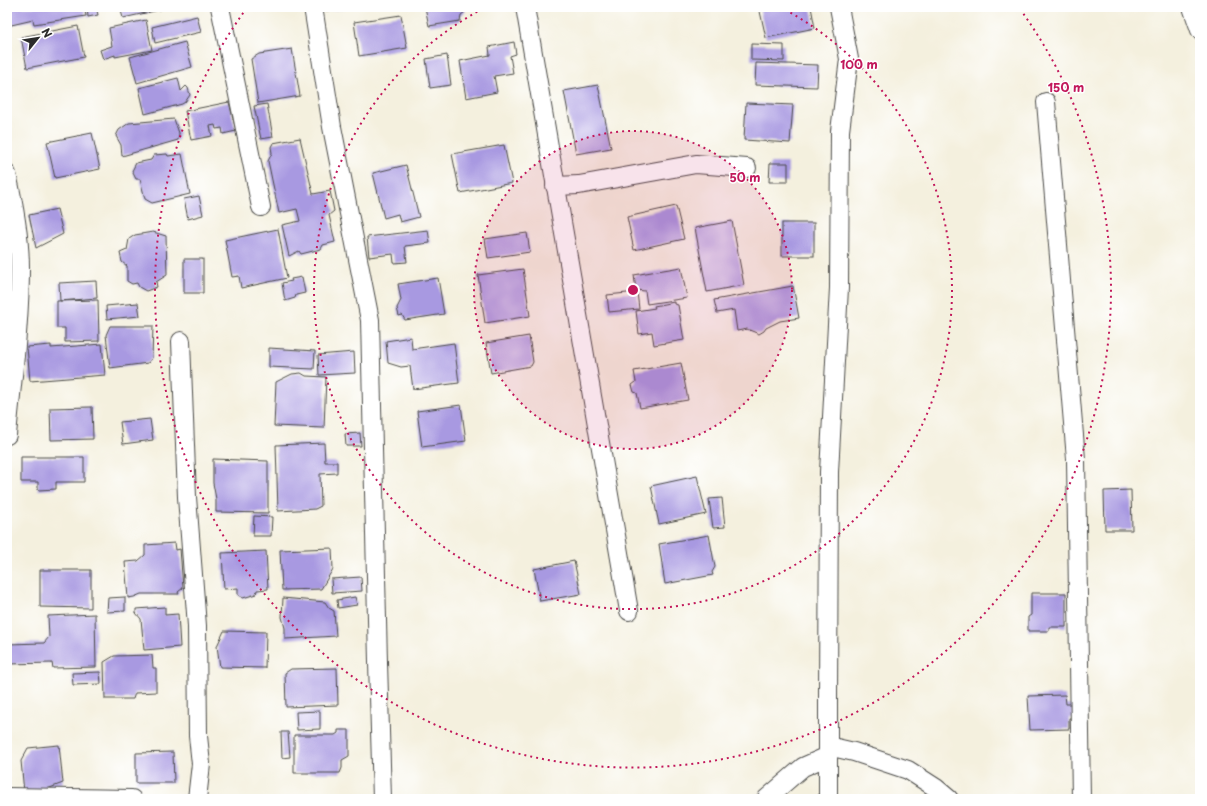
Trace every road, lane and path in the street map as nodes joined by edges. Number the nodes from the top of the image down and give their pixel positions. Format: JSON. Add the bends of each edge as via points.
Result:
{"nodes":[{"id":1,"x":220,"y":7,"type":"edge"},
{"id":2,"x":313,"y":7,"type":"edge"},
{"id":3,"x":525,"y":7,"type":"edge"},
{"id":4,"x":839,"y":7,"type":"edge"},
{"id":5,"x":1192,"y":7,"type":"edge"},
{"id":6,"x":1200,"y":30,"type":"edge"},
{"id":7,"x":1046,"y":102,"type":"dead end"},
{"id":8,"x":747,"y":168,"type":"dead end"},
{"id":9,"x":7,"y":174,"type":"edge"},
{"id":10,"x":556,"y":186,"type":"junction"},
{"id":11,"x":261,"y":207,"type":"dead end"},
{"id":12,"x":181,"y":341,"type":"dead end"},
{"id":13,"x":7,"y":435,"type":"edge"},
{"id":14,"x":629,"y":610,"type":"dead end"},
{"id":15,"x":828,"y":751,"type":"junction"},
{"id":16,"x":7,"y":797,"type":"edge"},
{"id":17,"x":132,"y":799,"type":"edge"},
{"id":18,"x":197,"y":799,"type":"edge"},
{"id":19,"x":382,"y":799,"type":"edge"},
{"id":20,"x":766,"y":799,"type":"edge"},
{"id":21,"x":828,"y":799,"type":"edge"},
{"id":22,"x":949,"y":799,"type":"edge"},
{"id":23,"x":1080,"y":799,"type":"edge"}],
"edges":[{"from":1,"to":11,"type":"street"},
{"from":2,"to":19,"type":"street","via":[[332,127],[370,320]]},
{"from":3,"to":10,"type":"street"},
{"from":4,"to":15,"type":"street","via":[[849,59],[840,131],[839,288],[829,472]]},
{"from":5,"to":6,"type":"street"},
{"from":7,"to":23,"type":"street","via":[[1076,459]]},
{"from":8,"to":10,"type":"street","via":[[696,164]]},
{"from":9,"to":13,"type":"street","via":[[14,204],[20,267]]},
{"from":10,"to":14,"type":"street"},
{"from":12,"to":18,"type":"street","via":[[197,626],[198,736],[201,764]]},
{"from":15,"to":20,"type":"street","via":[[803,767]]},
{"from":15,"to":21,"type":"street"},
{"from":15,"to":22,"type":"street","via":[[854,752],[908,770]]},
{"from":16,"to":17,"type":"street"}]}
